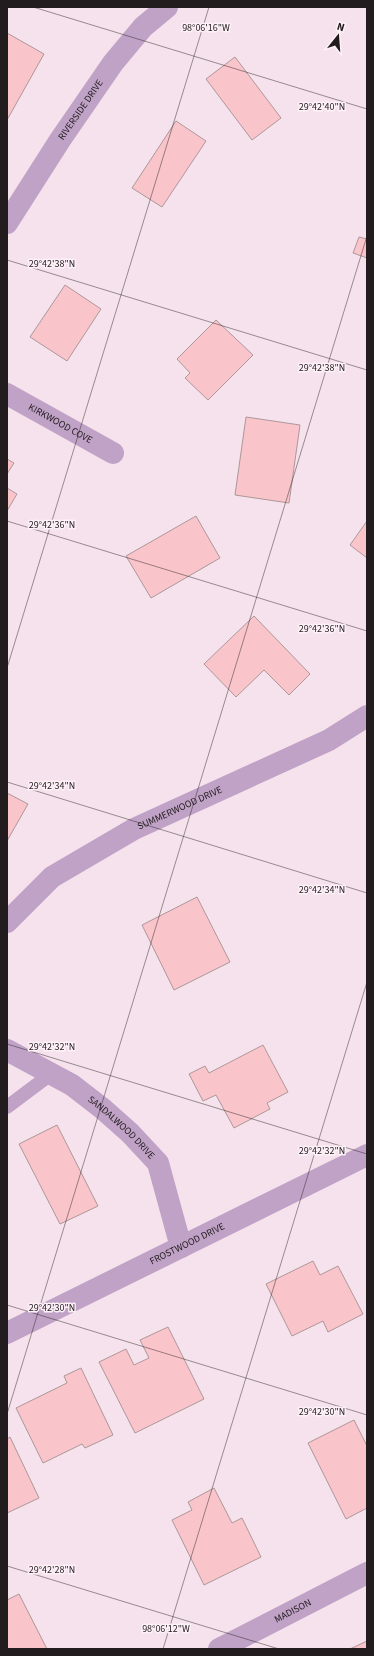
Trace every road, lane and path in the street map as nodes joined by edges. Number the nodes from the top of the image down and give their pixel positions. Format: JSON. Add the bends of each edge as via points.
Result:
{"nodes":[{"id":1,"x":167,"y":7,"type":"edge"},
{"id":2,"x":7,"y":223,"type":"edge"},
{"id":3,"x":7,"y":394,"type":"edge"},
{"id":4,"x":113,"y":453,"type":"dead end"},
{"id":5,"x":367,"y":716,"type":"edge"},
{"id":6,"x":7,"y":922,"type":"edge"},
{"id":7,"x":7,"y":1050,"type":"edge"},
{"id":8,"x":51,"y":1074,"type":"junction"},
{"id":9,"x":7,"y":1106,"type":"edge"},
{"id":10,"x":367,"y":1155,"type":"edge"},
{"id":11,"x":181,"y":1247,"type":"junction"},
{"id":12,"x":7,"y":1333,"type":"edge"},
{"id":13,"x":367,"y":1573,"type":"edge"},
{"id":14,"x":219,"y":1649,"type":"edge"}],
"edges":[{"from":1,"to":2,"type":"street","name":"RIVERSIDE DRIVE","via":[[143,27],[113,63]]},
{"from":3,"to":4,"type":"street","name":"KIRKWOOD COVE"},
{"from":5,"to":6,"type":"street","name":"SUMMERWOOD DRIVE","via":[[329,740],[134,829],[52,877]]},
{"from":7,"to":8,"type":"street","name":"SANDALWOOD DRIVE"},
{"from":8,"to":9,"type":"lane"},
{"from":8,"to":11,"type":"street","name":"SANDALWOOD DRIVE","via":[[72,1084],[103,1109],[158,1162]]},
{"from":10,"to":11,"type":"street","name":"FROSTWOOD DRIVE"},
{"from":11,"to":12,"type":"street","name":"FROSTWOOD DRIVE"},
{"from":13,"to":14,"type":"street","name":"MADISON"}]}
